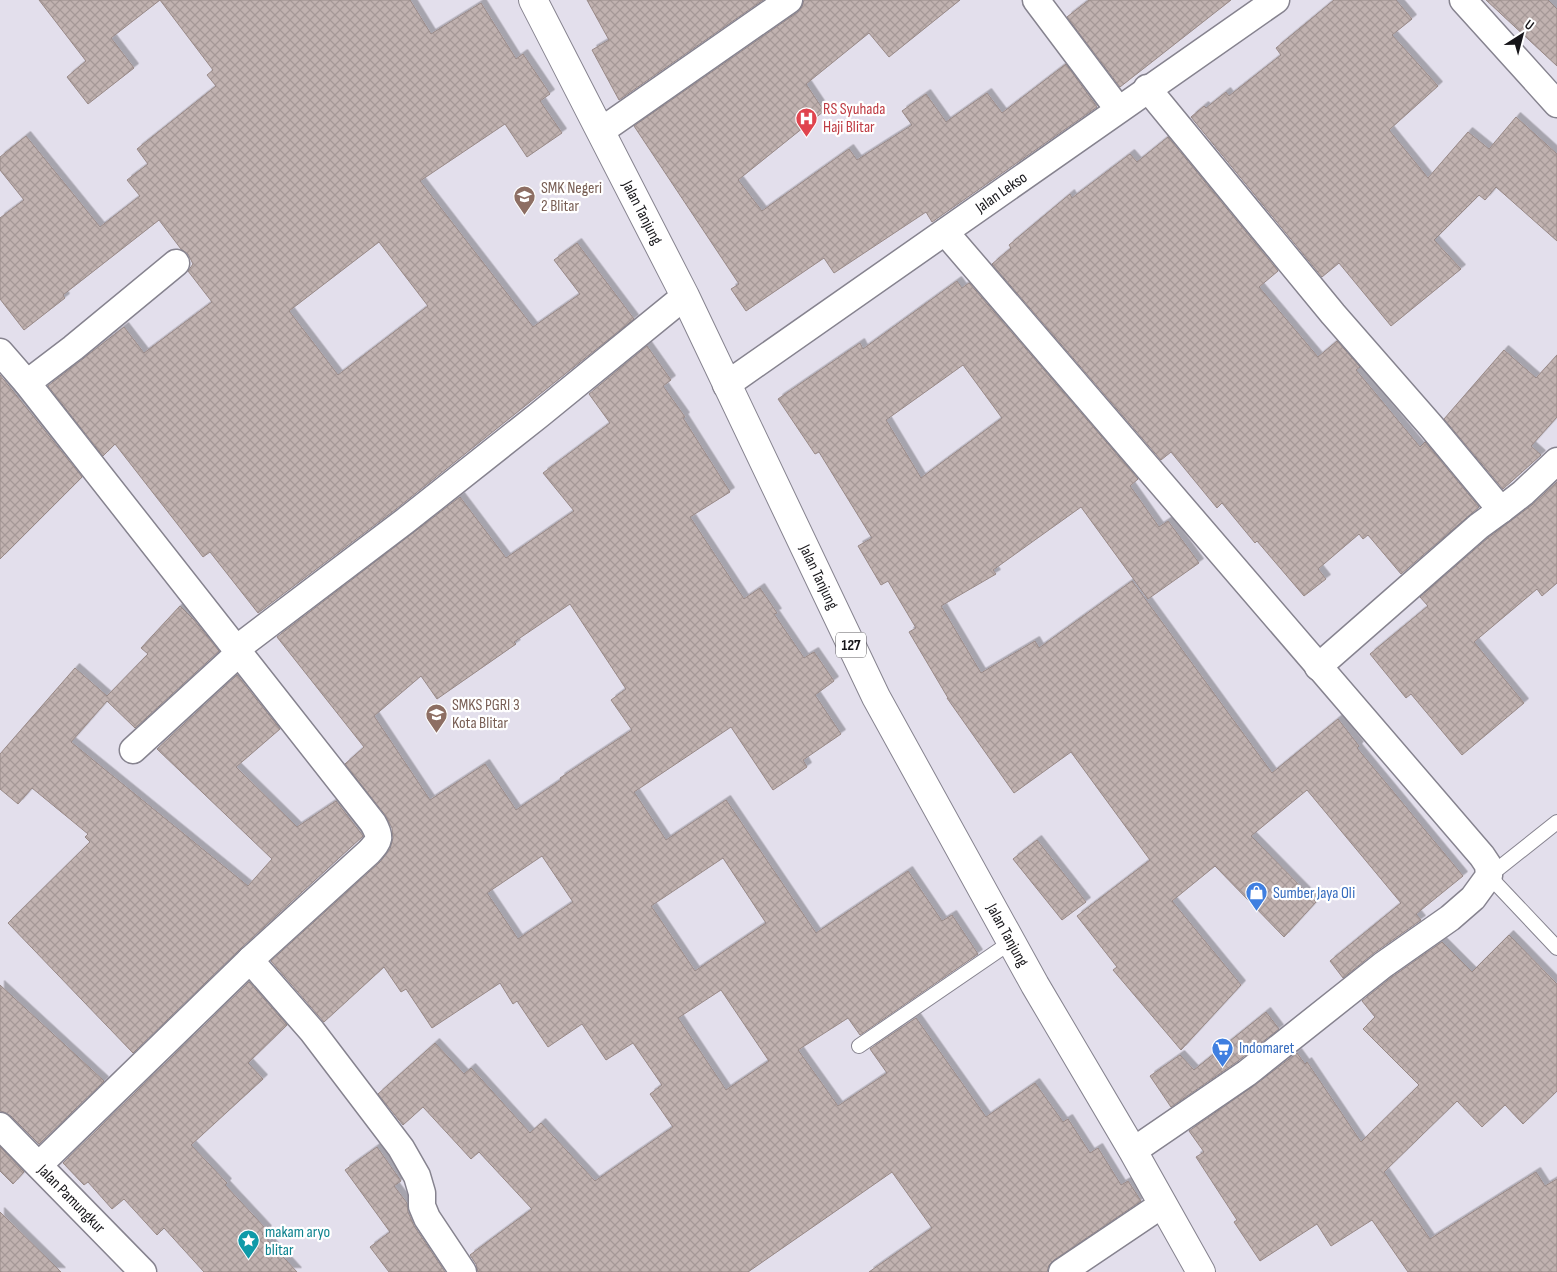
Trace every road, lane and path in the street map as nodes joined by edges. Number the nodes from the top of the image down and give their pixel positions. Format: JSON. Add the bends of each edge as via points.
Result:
{"nodes":[{"id":1,"x":533,"y":0,"type":"edge"},
{"id":2,"x":789,"y":0,"type":"edge"},
{"id":3,"x":1036,"y":0,"type":"edge"},
{"id":4,"x":1276,"y":0,"type":"edge"},
{"id":5,"x":1463,"y":0,"type":"edge"},
{"id":6,"x":1147,"y":88,"type":"junction"},
{"id":7,"x":1557,"y":104,"type":"edge"},
{"id":8,"x":1118,"y":109,"type":"junction"},
{"id":9,"x":601,"y":131,"type":"junction"},
{"id":10,"x":945,"y":232,"type":"junction"},
{"id":11,"x":176,"y":263,"type":"dead end"},
{"id":12,"x":685,"y":296,"type":"junction"},
{"id":13,"x":0,"y":352,"type":"edge"},
{"id":14,"x":27,"y":383,"type":"junction"},
{"id":15,"x":726,"y":385,"type":"junction"},
{"id":16,"x":1557,"y":460,"type":"edge"},
{"id":17,"x":1501,"y":510,"type":"junction"},
{"id":18,"x":237,"y":651,"type":"junction"},
{"id":19,"x":1318,"y":667,"type":"junction"},
{"id":20,"x":133,"y":750,"type":"dead end"},
{"id":21,"x":1557,"y":822,"type":"edge"},
{"id":22,"x":1489,"y":876,"type":"junction"},
{"id":23,"x":1011,"y":942,"type":"junction"},
{"id":24,"x":1557,"y":948,"type":"edge"},
{"id":25,"x":250,"y":960,"type":"junction"},
{"id":26,"x":859,"y":1046,"type":"dead end"},
{"id":27,"x":0,"y":1126,"type":"edge"},
{"id":28,"x":1133,"y":1151,"type":"junction"},
{"id":29,"x":39,"y":1165,"type":"junction"},
{"id":30,"x":1163,"y":1204,"type":"junction"},
{"id":31,"x":143,"y":1272,"type":"edge"},
{"id":32,"x":463,"y":1272,"type":"edge"},
{"id":33,"x":1062,"y":1272,"type":"edge"},
{"id":34,"x":1201,"y":1272,"type":"edge"}],
"edges":[{"from":1,"to":9,"type":"main road","name":"Jalan Tanjung","number":"127"},
{"from":2,"to":9,"type":"street"},
{"from":3,"to":8,"type":"street"},
{"from":4,"to":6,"type":"street","name":"Jalan Lekso"},
{"from":5,"to":7,"type":"street"},
{"from":6,"to":8,"type":"street","name":"Jalan Lekso"},
{"from":6,"to":17,"type":"street","via":[[1327,307]]},
{"from":8,"to":10,"type":"street","name":"Jalan Lekso"},
{"from":9,"to":12,"type":"main road","name":"Jalan Tanjung","number":"127"},
{"from":10,"to":15,"type":"street","name":"Jalan Lekso"},
{"from":10,"to":19,"type":"street"},
{"from":11,"to":14,"type":"street"},
{"from":12,"to":15,"type":"main road","name":"Jalan Tanjung","number":"127"},
{"from":12,"to":18,"type":"street","via":[[472,468]]},
{"from":13,"to":14,"type":"street"},
{"from":14,"to":18,"type":"street"},
{"from":15,"to":23,"type":"main road","name":"Jalan Tanjung","number":"127","via":[[876,698]]},
{"from":16,"to":17,"type":"street"},
{"from":17,"to":19,"type":"street"},
{"from":18,"to":20,"type":"street"},
{"from":18,"to":25,"type":"street","via":[[379,833],[378,843],[369,852]]},
{"from":19,"to":22,"type":"street","via":[[1482,856],[1488,865]]},
{"from":21,"to":22,"type":"lane"},
{"from":22,"to":24,"type":"lane"},
{"from":22,"to":28,"type":"street","via":[[1473,898],[1450,918],[1382,966],[1247,1073]]},
{"from":23,"to":26,"type":"lane"},
{"from":23,"to":28,"type":"main road","name":"Jalan Tanjung","number":"127"},
{"from":25,"to":29,"type":"street"},
{"from":25,"to":32,"type":"street","via":[[312,1031],[401,1148],[417,1176],[427,1218]]},
{"from":27,"to":29,"type":"street","name":"Jalan Pamungkur"},
{"from":28,"to":30,"type":"main road","name":"Jalan Tanjung","number":"127"},
{"from":29,"to":31,"type":"street","name":"Jalan Pamungkur"},
{"from":30,"to":33,"type":"street"},
{"from":30,"to":34,"type":"main road","name":"Jalan Tanjung","number":"127"}]}
